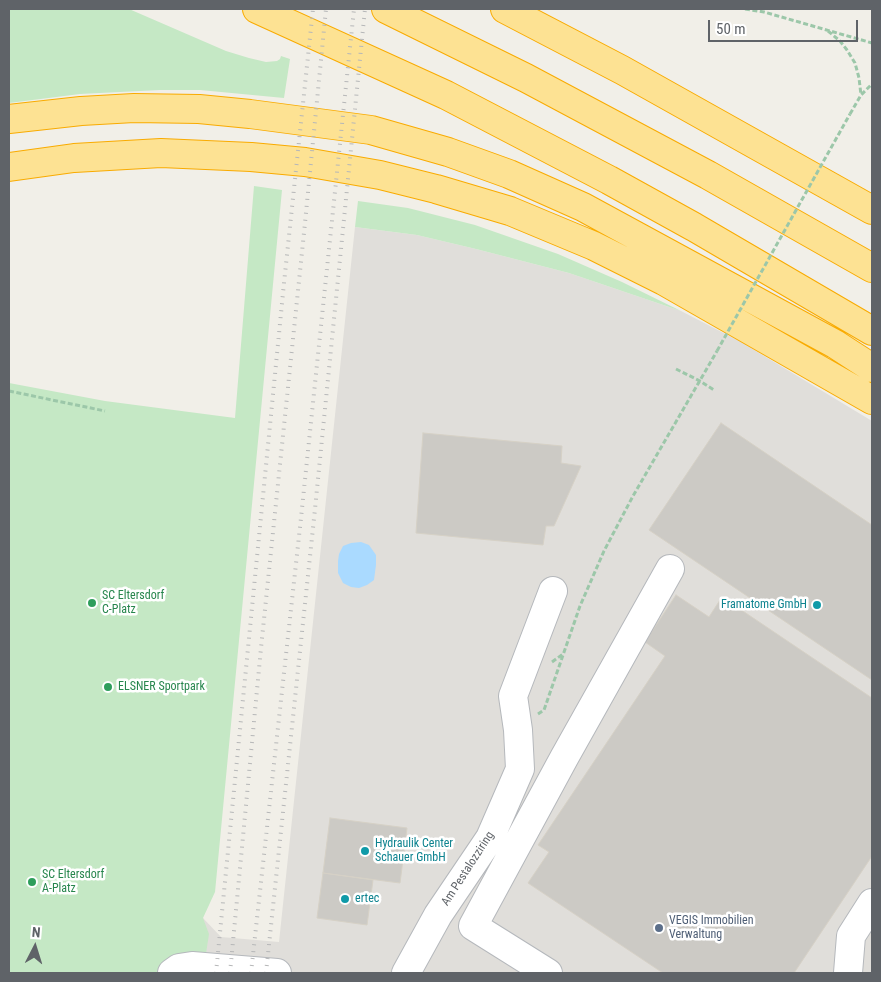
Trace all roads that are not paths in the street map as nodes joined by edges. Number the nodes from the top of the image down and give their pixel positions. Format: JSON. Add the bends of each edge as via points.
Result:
{"nodes":[{"id":1,"x":257,"y":9,"type":"edge"},
{"id":2,"x":386,"y":9,"type":"edge"},
{"id":3,"x":505,"y":9,"type":"edge"},
{"id":4,"x":9,"y":119,"type":"edge"},
{"id":5,"x":9,"y":167,"type":"edge"},
{"id":6,"x":872,"y":210,"type":"edge"},
{"id":7,"x":872,"y":268,"type":"edge"},
{"id":8,"x":872,"y":331,"type":"edge"},
{"id":9,"x":872,"y":368,"type":"edge"},
{"id":10,"x":872,"y":400,"type":"edge"},
{"id":11,"x":670,"y":569,"type":"dead end"},
{"id":12,"x":553,"y":591,"type":"dead end"},
{"id":13,"x":872,"y":904,"type":"edge"},
{"id":14,"x":172,"y":973,"type":"edge"},
{"id":15,"x":277,"y":973,"type":"edge"},
{"id":16,"x":406,"y":973,"type":"edge"},
{"id":17,"x":548,"y":973,"type":"edge"},
{"id":18,"x":848,"y":973,"type":"edge"}],
"edges":[{"from":1,"to":8,"type":"highway","via":[[446,95],[609,180]]},
{"from":2,"to":7,"type":"highway","via":[[526,78]]},
{"from":3,"to":6,"type":"highway","via":[[622,70]]},
{"from":4,"to":9,"type":"highway","via":[[134,108],[199,109],[371,130],[448,152],[509,174],[583,207],[835,344]]},
{"from":5,"to":10,"type":"highway","via":[[74,158],[161,153],[251,157],[305,162],[436,188],[510,212],[594,246],[664,281]]},
{"from":11,"to":17,"type":"street","via":[[472,926]]},
{"from":12,"to":16,"type":"street","name":"Am Pestalozziring","via":[[513,696],[520,769],[490,838],[438,915]]},
{"from":13,"to":18,"type":"street","via":[[851,936]]},
{"from":14,"to":15,"type":"street","via":[[192,966]]}]}
